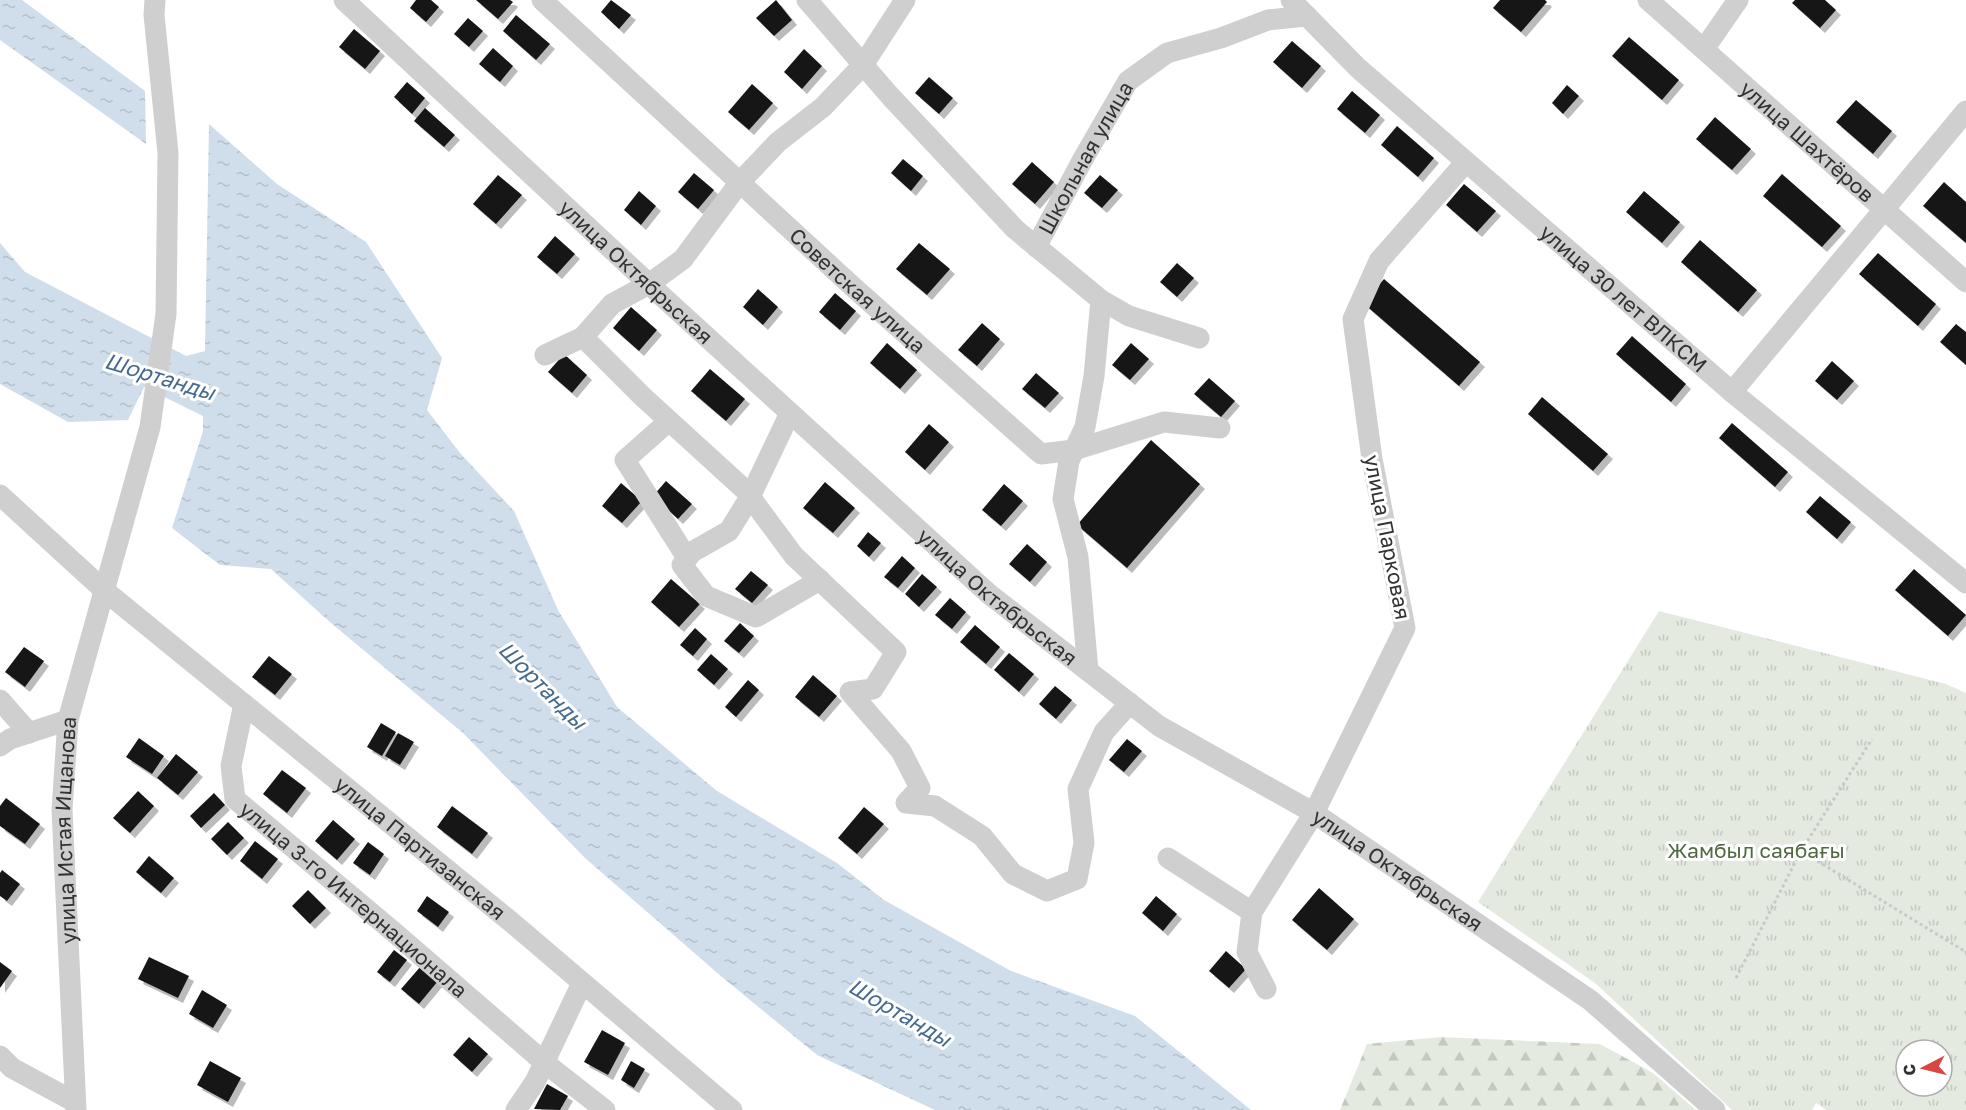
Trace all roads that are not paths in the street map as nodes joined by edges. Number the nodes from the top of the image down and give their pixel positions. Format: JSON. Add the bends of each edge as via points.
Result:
{"nodes":[{"id":1,"x":155,"y":0,"type":"edge"},
{"id":2,"x":344,"y":0,"type":"edge"},
{"id":3,"x":542,"y":0,"type":"edge"},
{"id":4,"x":807,"y":0,"type":"edge"},
{"id":5,"x":905,"y":0,"type":"edge"},
{"id":6,"x":1291,"y":0,"type":"edge"},
{"id":7,"x":1648,"y":0,"type":"edge"},
{"id":8,"x":1738,"y":0,"type":"edge"},
{"id":9,"x":1307,"y":16,"type":"junction"},
{"id":10,"x":1704,"y":49,"type":"junction"},
{"id":11,"x":863,"y":65,"type":"junction"},
{"id":12,"x":1966,"y":111,"type":"edge"},
{"id":13,"x":1466,"y":162,"type":"junction"},
{"id":14,"x":740,"y":182,"type":"junction"},
{"id":15,"x":1884,"y":209,"type":"junction"},
{"id":16,"x":1036,"y":246,"type":"junction"},
{"id":17,"x":1966,"y":282,"type":"edge"},
{"id":18,"x":650,"y":284,"type":"junction"},
{"id":19,"x":1101,"y":300,"type":"junction"},
{"id":20,"x":583,"y":337,"type":"junction"},
{"id":21,"x":1199,"y":338,"type":"dead end"},
{"id":22,"x":545,"y":355,"type":"dead end"},
{"id":23,"x":1732,"y":392,"type":"junction"},
{"id":24,"x":790,"y":413,"type":"junction"},
{"id":25,"x":669,"y":421,"type":"junction"},
{"id":26,"x":1220,"y":428,"type":"dead end"},
{"id":27,"x":1074,"y":450,"type":"junction"},
{"id":28,"x":0,"y":495,"type":"edge"},
{"id":29,"x":750,"y":497,"type":"junction"},
{"id":30,"x":687,"y":558,"type":"junction"},
{"id":31,"x":820,"y":580,"type":"junction"},
{"id":32,"x":1966,"y":583,"type":"edge"},
{"id":33,"x":105,"y":591,"type":"junction"},
{"id":34,"x":1088,"y":671,"type":"junction"},
{"id":35,"x":0,"y":700,"type":"edge"},
{"id":36,"x":1130,"y":703,"type":"junction"},
{"id":37,"x":244,"y":704,"type":"junction"},
{"id":38,"x":68,"y":720,"type":"junction"},
{"id":39,"x":29,"y":733,"type":"junction"},
{"id":40,"x":0,"y":746,"type":"edge"},
{"id":41,"x":1314,"y":813,"type":"junction"},
{"id":42,"x":1168,"y":858,"type":"dead end"},
{"id":43,"x":1252,"y":912,"type":"junction"},
{"id":44,"x":582,"y":982,"type":"junction"},
{"id":45,"x":1266,"y":989,"type":"dead end"},
{"id":46,"x":0,"y":1056,"type":"edge"},
{"id":47,"x":544,"y":1063,"type":"junction"},
{"id":48,"x":75,"y":1106,"type":"edge"},
{"id":49,"x":516,"y":1110,"type":"edge"},
{"id":50,"x":605,"y":1110,"type":"edge"},
{"id":51,"x":732,"y":1110,"type":"edge"},
{"id":52,"x":1715,"y":1110,"type":"edge"}],
"edges":[{"from":1,"to":33,"type":"street","name":"улица Истая Ищанова","via":[[168,153],[166,314],[150,427]]},
{"from":2,"to":18,"type":"street","name":"улица Октябрьская"},
{"from":3,"to":14,"type":"street","name":"Советская улица"},
{"from":4,"to":11,"type":"street","name":"Школьная улица"},
{"from":5,"to":11,"type":"street"},
{"from":6,"to":9,"type":"street","name":"улица 30 лет ВЛКСМ"},
{"from":7,"to":10,"type":"street","name":"улица Шахтёров"},
{"from":8,"to":10,"type":"street"},
{"from":9,"to":13,"type":"street","name":"улица 30 лет ВЛКСМ","via":[[1358,68]]},
{"from":9,"to":16,"type":"street","name":"Школьная улица","via":[[1268,20],[1167,53],[1128,81]]},
{"from":10,"to":15,"type":"street","name":"улица Шахтёров"},
{"from":11,"to":14,"type":"street"},
{"from":11,"to":16,"type":"street","name":"Школьная улица","via":[[1015,229]]},
{"from":12,"to":15,"type":"street"},
{"from":13,"to":23,"type":"street","name":"улица 30 лет ВЛКСМ"},
{"from":13,"to":41,"type":"street","name":"улица Парковая","via":[[1379,261],[1353,319],[1372,459],[1405,628]]},
{"from":14,"to":18,"type":"street","via":[[683,259]]},
{"from":14,"to":27,"type":"street","name":"Советская улица","via":[[1041,454]]},
{"from":15,"to":17,"type":"street","name":"улица Шахтёров"},
{"from":15,"to":23,"type":"street"},
{"from":16,"to":19,"type":"street","name":"Школьная улица"},
{"from":18,"to":20,"type":"street","via":[[612,304]]},
{"from":18,"to":24,"type":"street","name":"улица Октябрьская"},
{"from":19,"to":21,"type":"street","name":"Школьная улица","via":[[1130,316]]},
{"from":19,"to":27,"type":"street","via":[[1085,427]]},
{"from":20,"to":22,"type":"street"},
{"from":20,"to":25,"type":"street"},
{"from":23,"to":32,"type":"street","name":"улица 30 лет ВЛКСМ"},
{"from":24,"to":29,"type":"street"},
{"from":24,"to":34,"type":"street","name":"улица Октябрьская","via":[[989,594]]},
{"from":25,"to":29,"type":"street"},
{"from":25,"to":30,"type":"street","via":[[625,460]]},
{"from":26,"to":27,"type":"street","name":"Советская улица","via":[[1164,423]]},
{"from":27,"to":34,"type":"street","via":[[1063,499],[1078,557]]},
{"from":28,"to":33,"type":"street","name":"улица Партизанская"},
{"from":29,"to":30,"type":"street","via":[[729,531]]},
{"from":29,"to":31,"type":"street","via":[[794,556]]},
{"from":30,"to":31,"type":"street","via":[[682,565],[706,596],[756,616]]},
{"from":31,"to":36,"type":"street","via":[[896,652],[873,689],[850,692],[901,751],[915,778],[920,788],[906,803],[935,806],[982,836],[1013,874],[1047,891],[1077,879],[1084,843],[1078,789],[1104,732]]},
{"from":33,"to":37,"type":"street","name":"улица Партизанская"},
{"from":33,"to":38,"type":"street","name":"улица Истая Ищанова"},
{"from":34,"to":36,"type":"street","name":"улица Октябрьская"},
{"from":35,"to":39,"type":"street"},
{"from":36,"to":41,"type":"street","name":"улица Октябрьская","via":[[1159,726]]},
{"from":37,"to":44,"type":"street","name":"улица Партизанская"},
{"from":37,"to":47,"type":"street","name":"улица 3-го Интернационала","via":[[231,766],[235,799]]},
{"from":38,"to":39,"type":"street"},
{"from":38,"to":48,"type":"street","name":"улица Истая Ищанова","via":[[62,810]]},
{"from":39,"to":40,"type":"street"},
{"from":41,"to":43,"type":"street","name":"улица Парковая"},
{"from":41,"to":52,"type":"street","name":"улица Октябрьская","via":[[1590,1000]]},
{"from":42,"to":43,"type":"street"},
{"from":43,"to":45,"type":"street","name":"улица Парковая","via":[[1247,952]]},
{"from":44,"to":47,"type":"street"},
{"from":44,"to":51,"type":"street","name":"улица Партизанская"},
{"from":46,"to":48,"type":"street","via":[[12,1068]]},
{"from":47,"to":49,"type":"street"},
{"from":47,"to":50,"type":"street","name":"улица 3-го Интернационала"}]}
